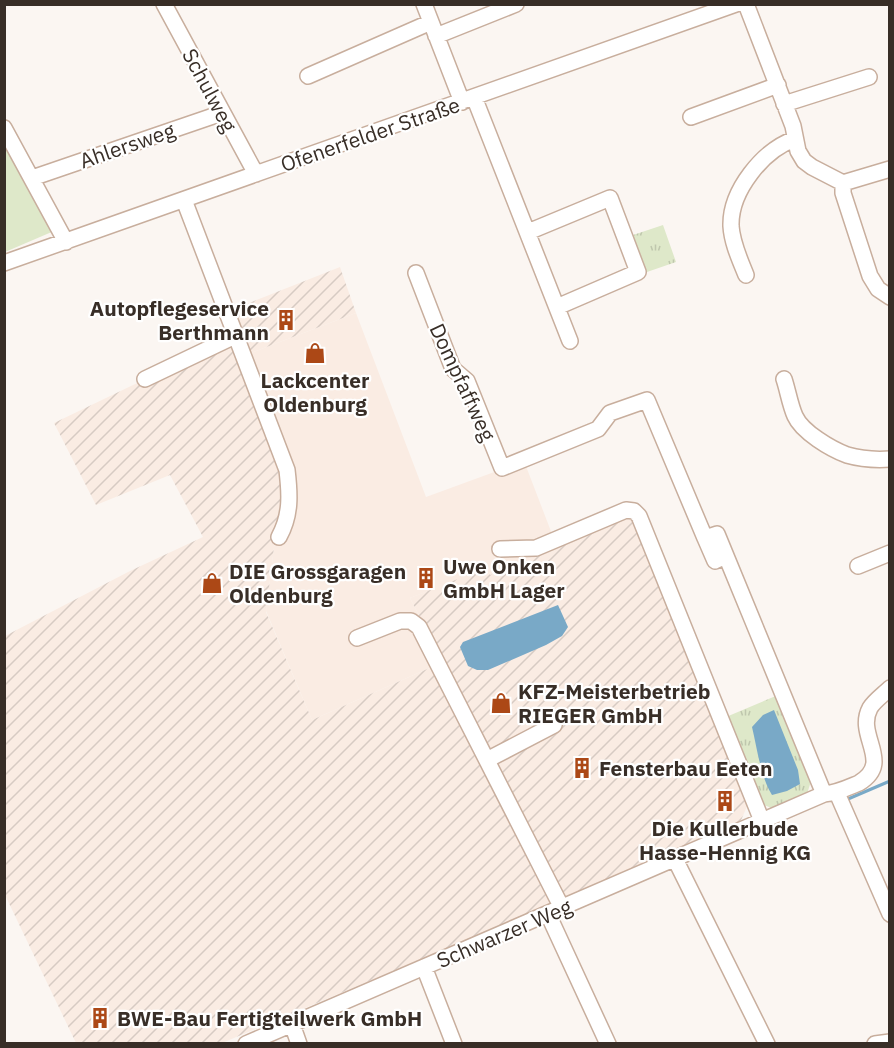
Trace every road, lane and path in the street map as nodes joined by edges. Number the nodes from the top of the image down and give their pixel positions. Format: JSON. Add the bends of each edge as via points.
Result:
{"nodes":[{"id":1,"x":164,"y":4,"type":"edge"},
{"id":2,"x":424,"y":4,"type":"edge"},
{"id":3,"x":516,"y":4,"type":"edge"},
{"id":4,"x":736,"y":4,"type":"edge"},
{"id":5,"x":746,"y":4,"type":"edge"},
{"id":6,"x":434,"y":29,"type":"junction"},
{"id":7,"x":308,"y":76,"type":"dead end"},
{"id":8,"x":869,"y":77,"type":"dead end"},
{"id":9,"x":778,"y":85,"type":"junction"},
{"id":10,"x":468,"y":100,"type":"junction"},
{"id":11,"x":784,"y":104,"type":"junction"},
{"id":12,"x":222,"y":113,"type":"junction"},
{"id":13,"x":691,"y":117,"type":"dead end"},
{"id":14,"x":4,"y":128,"type":"edge"},
{"id":15,"x":795,"y":139,"type":"junction"},
{"id":16,"x":890,"y":169,"type":"edge"},
{"id":17,"x":256,"y":174,"type":"junction"},
{"id":18,"x":32,"y":178,"type":"junction"},
{"id":19,"x":843,"y":183,"type":"junction"},
{"id":20,"x":184,"y":200,"type":"junction"},
{"id":21,"x":528,"y":232,"type":"junction"},
{"id":22,"x":66,"y":242,"type":"junction"},
{"id":23,"x":4,"y":263,"type":"edge"},
{"id":24,"x":416,"y":273,"type":"dead end"},
{"id":25,"x":746,"y":276,"type":"dead end"},
{"id":26,"x":890,"y":297,"type":"edge"},
{"id":27,"x":557,"y":307,"type":"junction"},
{"id":28,"x":235,"y":336,"type":"junction"},
{"id":29,"x":570,"y":340,"type":"dead end"},
{"id":30,"x":145,"y":379,"type":"dead end"},
{"id":31,"x":784,"y":380,"type":"dead end"},
{"id":32,"x":890,"y":459,"type":"edge"},
{"id":33,"x":279,"y":537,"type":"dead end"},
{"id":34,"x":500,"y":549,"type":"dead end"},
{"id":35,"x":890,"y":553,"type":"edge"},
{"id":36,"x":858,"y":566,"type":"dead end"},
{"id":37,"x":357,"y":638,"type":"dead end"},
{"id":38,"x":890,"y":688,"type":"edge"},
{"id":39,"x":554,"y":725,"type":"dead end"},
{"id":40,"x":487,"y":760,"type":"junction"},
{"id":41,"x":830,"y":793,"type":"junction"},
{"id":42,"x":762,"y":821,"type":"junction"},
{"id":43,"x":675,"y":860,"type":"junction"},
{"id":44,"x":555,"y":911,"type":"junction"},
{"id":45,"x":890,"y":914,"type":"edge"},
{"id":46,"x":424,"y":967,"type":"junction"},
{"id":47,"x":292,"y":1024,"type":"junction"},
{"id":48,"x":890,"y":1042,"type":"edge"},
{"id":49,"x":246,"y":1044,"type":"edge"},
{"id":50,"x":299,"y":1044,"type":"edge"},
{"id":51,"x":454,"y":1044,"type":"edge"},
{"id":52,"x":608,"y":1044,"type":"edge"},
{"id":53,"x":767,"y":1044,"type":"edge"},
{"id":54,"x":875,"y":1044,"type":"edge"}],
"edges":[{"from":1,"to":12,"type":"street","name":"Schulweg"},
{"from":2,"to":6,"type":"street"},
{"from":3,"to":6,"type":"street"},
{"from":4,"to":10,"type":"street","name":"Ofenerfelder Straße"},
{"from":5,"to":9,"type":"street"},
{"from":6,"to":7,"type":"street"},
{"from":6,"to":10,"type":"street"},
{"from":8,"to":11,"type":"street"},
{"from":9,"to":11,"type":"street"},
{"from":9,"to":13,"type":"street"},
{"from":10,"to":17,"type":"street","name":"Ofenerfelder Straße"},
{"from":10,"to":21,"type":"street"},
{"from":11,"to":15,"type":"street"},
{"from":12,"to":17,"type":"street","name":"Schulweg"},
{"from":12,"to":18,"type":"street","name":"Ahlersweg"},
{"from":14,"to":18,"type":"street"},
{"from":15,"to":19,"type":"street","via":[[798,151],[812,168]]},
{"from":15,"to":25,"type":"street","via":[[762,162],[744,183],[735,202],[731,225]]},
{"from":16,"to":19,"type":"street"},
{"from":17,"to":20,"type":"street","name":"Ofenerfelder Straße"},
{"from":18,"to":22,"type":"street"},
{"from":19,"to":26,"type":"street","via":[[870,276]]},
{"from":20,"to":22,"type":"street","name":"Ofenerfelder Straße"},
{"from":20,"to":28,"type":"street"},
{"from":21,"to":27,"type":"street"},
{"from":21,"to":27,"type":"street","via":[[610,198],[638,272]]},
{"from":22,"to":23,"type":"street","name":"Ofenerfelder Straße"},
{"from":24,"to":41,"type":"street","name":"Dompfaffweg","via":[[453,369],[467,381],[502,468],[598,429],[610,413],[646,400],[714,561],[726,556]]},
{"from":27,"to":29,"type":"street"},
{"from":28,"to":30,"type":"street"},
{"from":28,"to":33,"type":"street","via":[[287,470],[290,501]]},
{"from":31,"to":32,"type":"street","via":[[795,417],[822,442],[848,455]]},
{"from":34,"to":42,"type":"street","via":[[536,548],[626,510],[639,516]]},
{"from":35,"to":36,"type":"street"},
{"from":37,"to":40,"type":"street","via":[[400,621],[411,621],[419,627]]},
{"from":38,"to":41,"type":"street","name":"Schwarzer Weg","via":[[868,715],[880,757],[879,768],[871,778]]},
{"from":39,"to":40,"type":"street"},
{"from":40,"to":44,"type":"street"},
{"from":41,"to":42,"type":"street","name":"Schwarzer Weg"},
{"from":41,"to":45,"type":"street","name":"Dompfaffweg"},
{"from":42,"to":43,"type":"street","name":"Schwarzer Weg"},
{"from":43,"to":44,"type":"street","name":"Schwarzer Weg"},
{"from":43,"to":53,"type":"street"},
{"from":44,"to":46,"type":"street","name":"Schwarzer Weg"},
{"from":44,"to":52,"type":"street"},
{"from":46,"to":47,"type":"street","name":"Schwarzer Weg"},
{"from":46,"to":51,"type":"street"},
{"from":47,"to":49,"type":"street","name":"Schwarzer Weg"},
{"from":47,"to":50,"type":"street"},
{"from":48,"to":54,"type":"street"}]}
